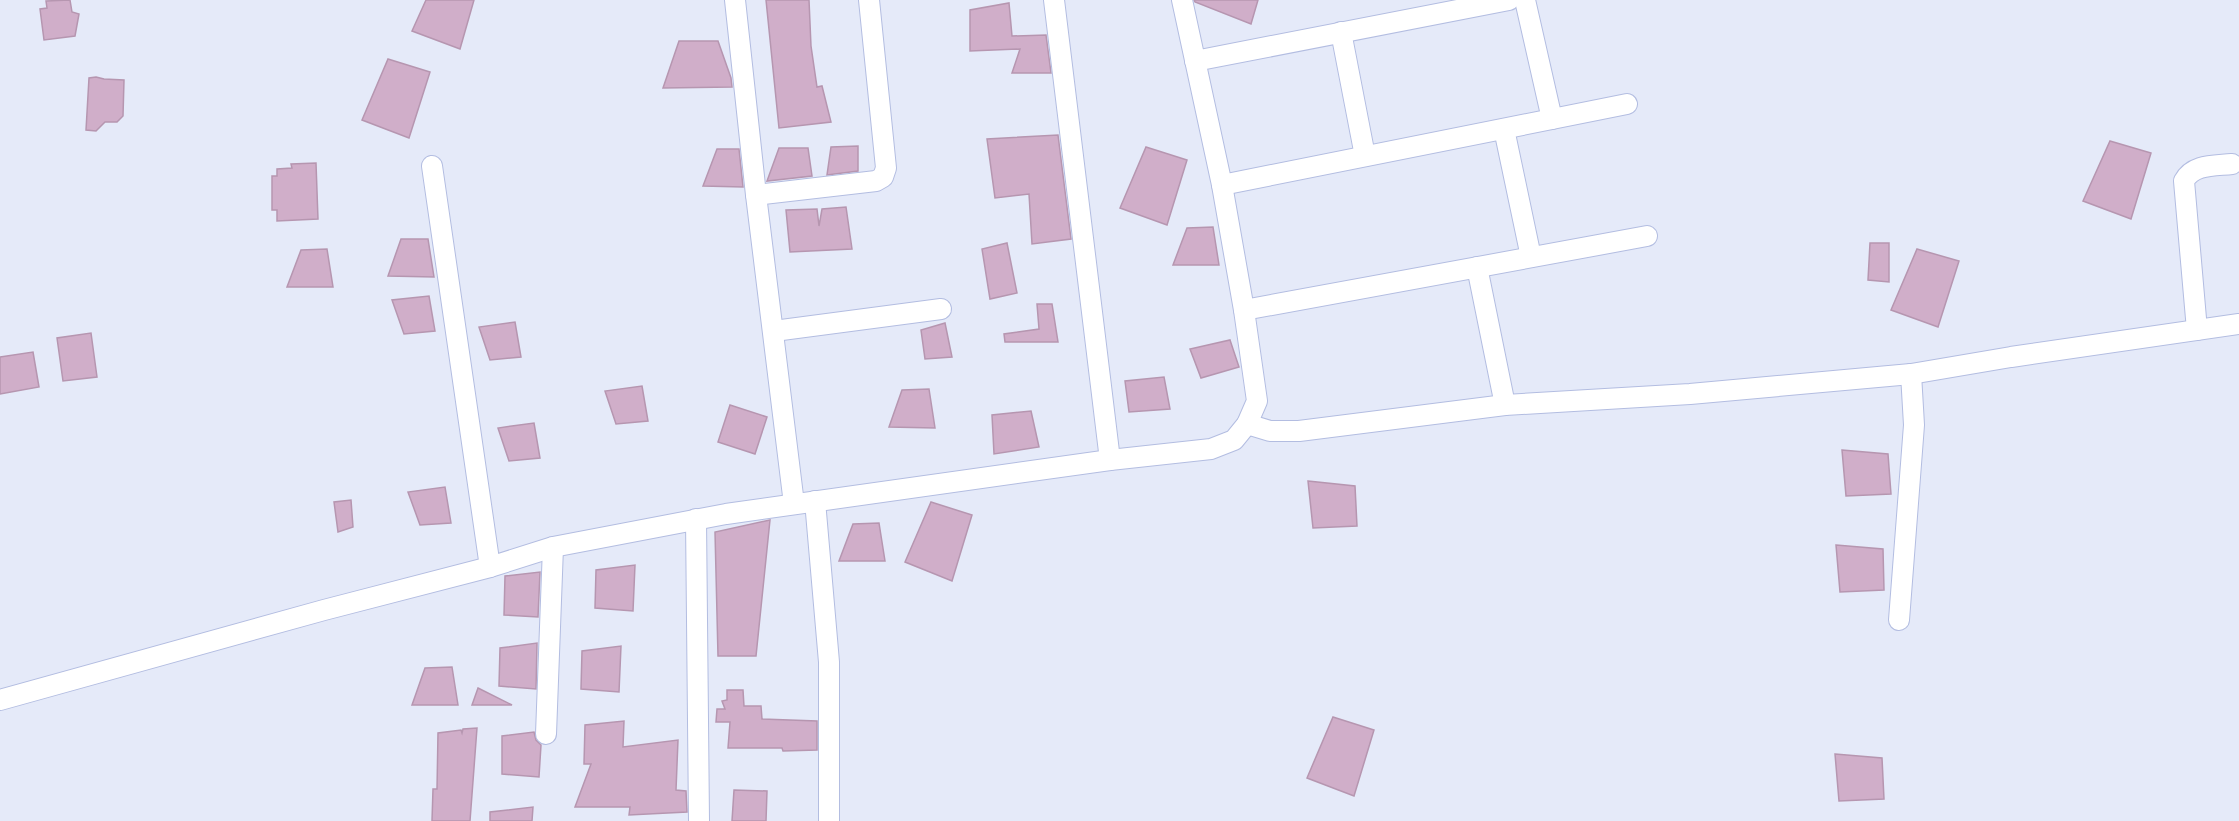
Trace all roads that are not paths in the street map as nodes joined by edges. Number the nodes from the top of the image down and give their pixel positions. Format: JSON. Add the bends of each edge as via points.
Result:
{"nodes":[{"id":1,"x":735,"y":0,"type":"edge"},
{"id":2,"x":869,"y":0,"type":"edge"},
{"id":3,"x":1054,"y":0,"type":"edge"},
{"id":4,"x":1182,"y":0,"type":"edge"},
{"id":5,"x":1509,"y":0,"type":"edge"},
{"id":6,"x":1525,"y":0,"type":"edge"},
{"id":7,"x":1341,"y":32,"type":"junction"},
{"id":8,"x":1195,"y":61,"type":"junction"},
{"id":9,"x":1627,"y":104,"type":"dead end"},
{"id":10,"x":1551,"y":119,"type":"junction"},
{"id":11,"x":1504,"y":129,"type":"junction"},
{"id":12,"x":1365,"y":156,"type":"junction"},
{"id":13,"x":2232,"y":164,"type":"dead end"},
{"id":14,"x":432,"y":166,"type":"dead end"},
{"id":15,"x":1222,"y":184,"type":"junction"},
{"id":16,"x":756,"y":195,"type":"junction"},
{"id":17,"x":1647,"y":236,"type":"dead end"},
{"id":18,"x":1531,"y":257,"type":"junction"},
{"id":19,"x":1478,"y":267,"type":"junction"},
{"id":20,"x":941,"y":309,"type":"dead end"},
{"id":21,"x":1244,"y":310,"type":"junction"},
{"id":22,"x":2239,"y":324,"type":"edge"},
{"id":23,"x":2198,"y":330,"type":"junction"},
{"id":24,"x":774,"y":331,"type":"junction"},
{"id":25,"x":1911,"y":374,"type":"junction"},
{"id":26,"x":1505,"y":405,"type":"junction"},
{"id":27,"x":1247,"y":424,"type":"junction"},
{"id":28,"x":1110,"y":460,"type":"junction"},
{"id":29,"x":815,"y":501,"type":"junction"},
{"id":30,"x":794,"y":504,"type":"junction"},
{"id":31,"x":696,"y":519,"type":"junction"},
{"id":32,"x":553,"y":547,"type":"junction"},
{"id":33,"x":490,"y":567,"type":"junction"},
{"id":34,"x":1899,"y":620,"type":"dead end"},
{"id":35,"x":0,"y":700,"type":"edge"},
{"id":36,"x":546,"y":734,"type":"dead end"},
{"id":37,"x":699,"y":821,"type":"edge"},
{"id":38,"x":829,"y":821,"type":"edge"}],
"edges":[{"from":1,"to":16,"type":"street"},
{"from":2,"to":16,"type":"street","via":[[886,168],[883,177]]},
{"from":3,"to":28,"type":"street"},
{"from":4,"to":8,"type":"street"},
{"from":5,"to":7,"type":"street"},
{"from":6,"to":10,"type":"street"},
{"from":7,"to":8,"type":"street"},
{"from":7,"to":12,"type":"street"},
{"from":8,"to":15,"type":"street"},
{"from":9,"to":10,"type":"street"},
{"from":10,"to":11,"type":"street"},
{"from":11,"to":12,"type":"street"},
{"from":11,"to":18,"type":"street"},
{"from":12,"to":15,"type":"street"},
{"from":13,"to":23,"type":"street","via":[[2196,168],[2184,181]]},
{"from":14,"to":33,"type":"street"},
{"from":15,"to":21,"type":"street"},
{"from":16,"to":24,"type":"street"},
{"from":17,"to":18,"type":"street"},
{"from":18,"to":19,"type":"street"},
{"from":19,"to":21,"type":"street"},
{"from":19,"to":26,"type":"street"},
{"from":20,"to":24,"type":"street"},
{"from":21,"to":27,"type":"street","via":[[1257,401]]},
{"from":22,"to":23,"type":"street"},
{"from":23,"to":25,"type":"street"},
{"from":24,"to":30,"type":"street"},
{"from":25,"to":26,"type":"street","via":[[1690,394]]},
{"from":25,"to":34,"type":"street","via":[[1914,425]]},
{"from":26,"to":27,"type":"street","via":[[1299,431],[1270,431]]},
{"from":27,"to":28,"type":"street","via":[[1234,440],[1211,449]]},
{"from":28,"to":29,"type":"street"},
{"from":29,"to":30,"type":"street"},
{"from":29,"to":38,"type":"street","via":[[829,662]]},
{"from":30,"to":31,"type":"street"},
{"from":31,"to":32,"type":"street"},
{"from":31,"to":37,"type":"street"},
{"from":32,"to":33,"type":"street"},
{"from":32,"to":36,"type":"street"},
{"from":33,"to":35,"type":"street"}]}
